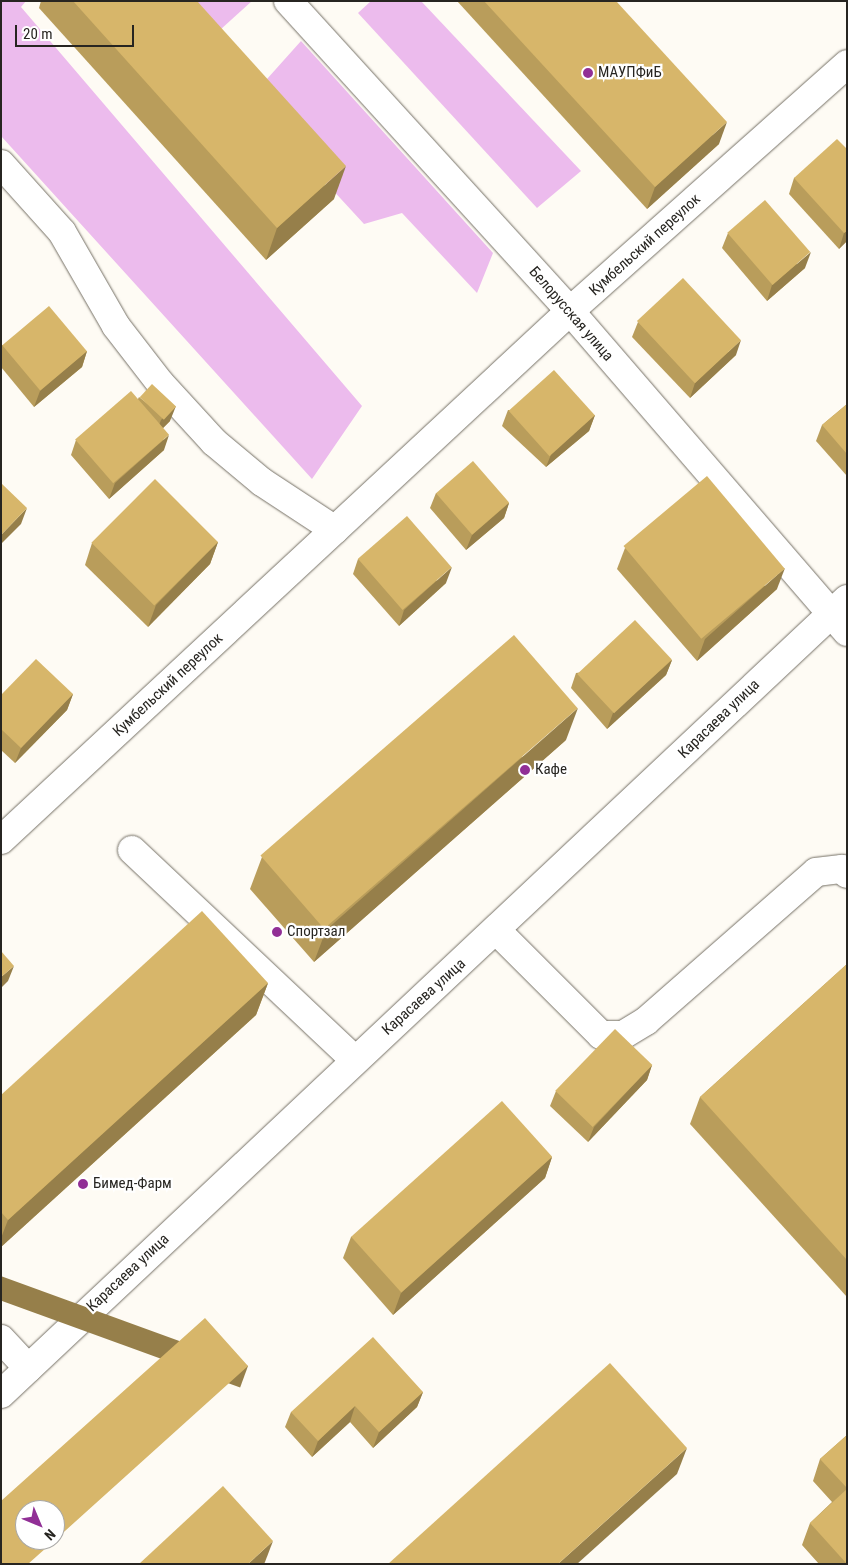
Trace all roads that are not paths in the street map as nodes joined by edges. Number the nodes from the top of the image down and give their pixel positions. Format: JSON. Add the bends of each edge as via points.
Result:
{"nodes":[{"id":1,"x":288,"y":1,"type":"edge"},
{"id":2,"x":847,"y":64,"type":"edge"},
{"id":3,"x":1,"y":164,"type":"edge"},
{"id":4,"x":570,"y":312,"type":"junction"},
{"id":5,"x":334,"y":530,"type":"junction"},
{"id":6,"x":841,"y":615,"type":"edge"},
{"id":7,"x":1,"y":840,"type":"edge"},
{"id":8,"x":132,"y":850,"type":"dead end"},
{"id":9,"x":847,"y":874,"type":"edge"},
{"id":10,"x":497,"y":931,"type":"junction"},
{"id":11,"x":355,"y":1060,"type":"junction"},
{"id":12,"x":1,"y":1339,"type":"edge"},
{"id":13,"x":28,"y":1368,"type":"junction"},
{"id":14,"x":1,"y":1394,"type":"edge"}],
"edges":[{"from":1,"to":4,"type":"street","name":"Белорусская улица"},
{"from":2,"to":4,"type":"street","name":"Кумбельский переулок"},
{"from":3,"to":5,"type":"street","via":[[62,232],[116,326],[160,384],[214,442],[262,482]]},
{"from":4,"to":5,"type":"street","name":"Кумбельский переулок"},
{"from":4,"to":6,"type":"street","name":"Белорусская улица"},
{"from":5,"to":7,"type":"street","name":"Кумбельский переулок"},
{"from":6,"to":10,"type":"street","name":"Карасаева улица"},
{"from":8,"to":11,"type":"street"},
{"from":9,"to":10,"type":"street","via":[[842,869],[816,872],[646,1021],[623,1035],[601,1035]]},
{"from":10,"to":11,"type":"street","name":"Карасаева улица"},
{"from":11,"to":13,"type":"street","name":"Карасаева улица"},
{"from":12,"to":13,"type":"street"},
{"from":13,"to":14,"type":"street","name":"Карасаева улица"}]}
